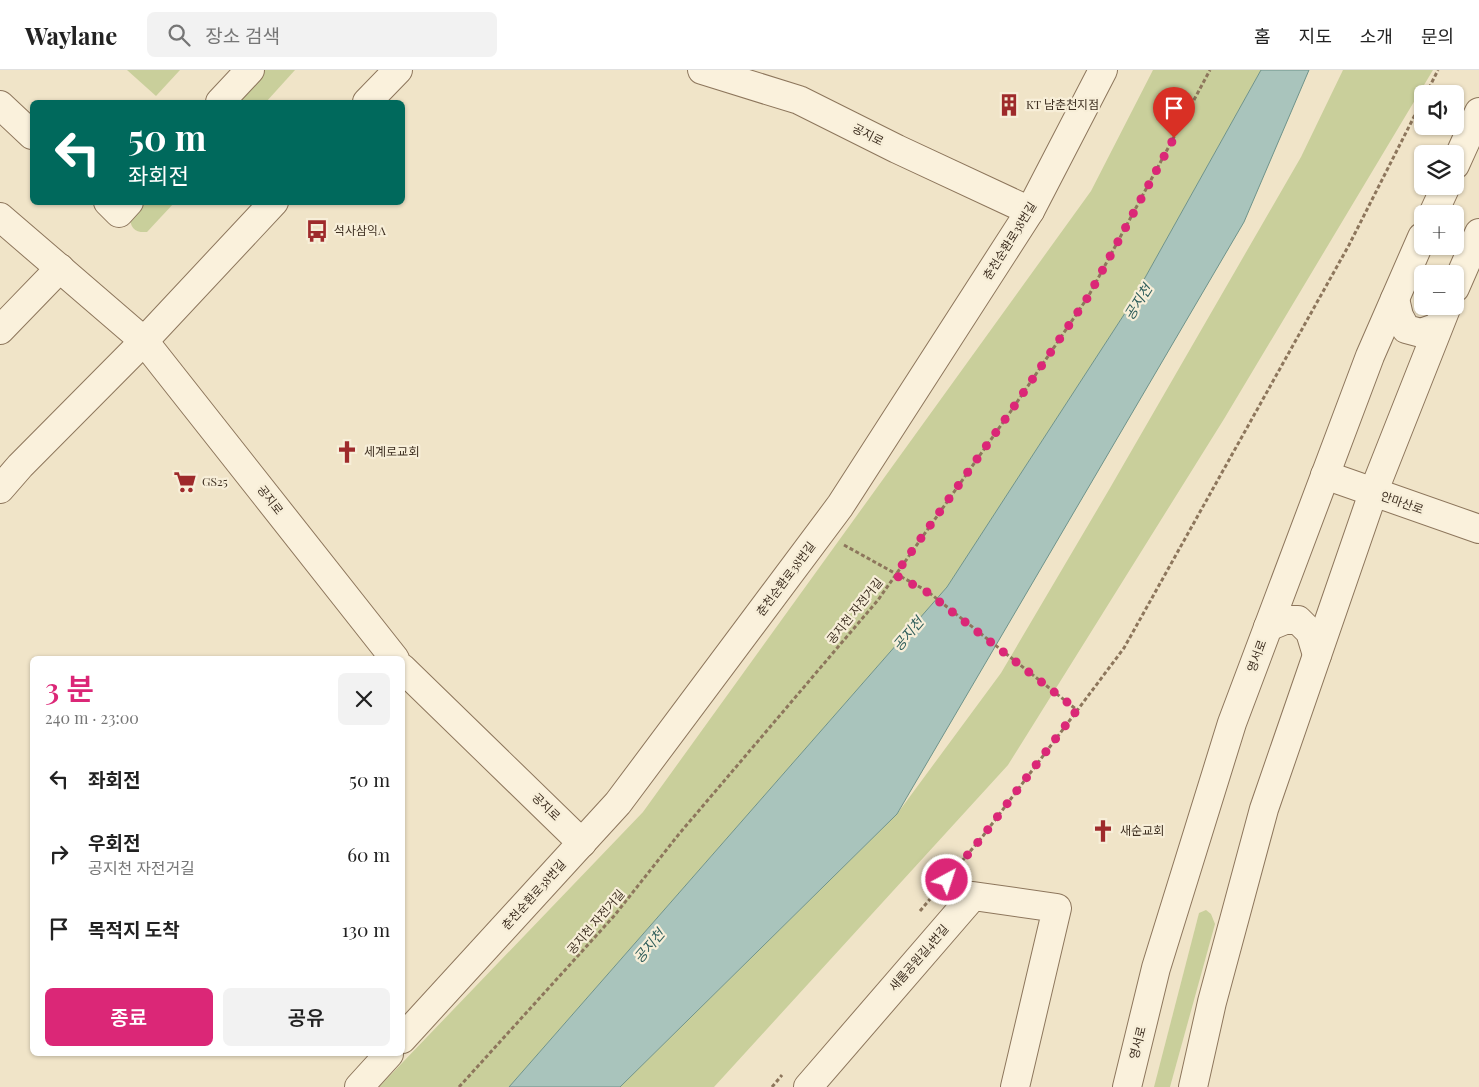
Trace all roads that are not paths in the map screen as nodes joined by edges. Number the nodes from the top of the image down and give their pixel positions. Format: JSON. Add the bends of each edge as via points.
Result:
{"nodes":[{"id":1,"x":250,"y":70,"type":"edge"},
{"id":2,"x":398,"y":70,"type":"edge"},
{"id":3,"x":702,"y":70,"type":"edge"},
{"id":4,"x":1103,"y":70,"type":"edge"},
{"id":5,"x":222,"y":100,"type":"edge"},
{"id":6,"x":369,"y":100,"type":"edge"},
{"id":7,"x":0,"y":105,"type":"edge"},
{"id":8,"x":1479,"y":112,"type":"edge"},
{"id":9,"x":30,"y":132,"type":"edge"},
{"id":10,"x":1464,"y":145,"type":"edge"},
{"id":11,"x":111,"y":205,"type":"edge"},
{"id":12,"x":127,"y":205,"type":"edge"},
{"id":13,"x":271,"y":205,"type":"edge"},
{"id":14,"x":1030,"y":211,"type":"junction"},
{"id":15,"x":0,"y":217,"type":"edge"},
{"id":16,"x":1479,"y":233,"type":"edge"},
{"id":17,"x":1414,"y":255,"type":"edge"},
{"id":18,"x":1464,"y":267,"type":"edge"},
{"id":19,"x":60,"y":268,"type":"junction"},
{"id":20,"x":1395,"y":299,"type":"junction"},
{"id":21,"x":1443,"y":316,"type":"edge"},
{"id":22,"x":0,"y":330,"type":"edge"},
{"id":23,"x":144,"y":341,"type":"junction"},
{"id":24,"x":1325,"y":475,"type":"junction"},
{"id":25,"x":0,"y":489,"type":"edge"},
{"id":26,"x":1373,"y":493,"type":"junction"},
{"id":27,"x":1479,"y":529,"type":"edge"},
{"id":28,"x":1268,"y":627,"type":"junction"},
{"id":29,"x":1317,"y":654,"type":"junction"},
{"id":30,"x":393,"y":656,"type":"edge"},
{"id":31,"x":405,"y":671,"type":"edge"},
{"id":32,"x":582,"y":843,"type":"junction"},
{"id":33,"x":405,"y":1036,"type":"edge"},
{"id":34,"x":387,"y":1056,"type":"edge"},
{"id":35,"x":359,"y":1087,"type":"edge"},
{"id":36,"x":808,"y":1087,"type":"edge"},
{"id":37,"x":1015,"y":1087,"type":"edge"},
{"id":38,"x":1127,"y":1087,"type":"edge"},
{"id":39,"x":1193,"y":1087,"type":"edge"}],
"edges":[{"from":1,"to":5,"type":"street"},
{"from":2,"to":6,"type":"street"},
{"from":3,"to":14,"type":"street","name":"공지로","via":[[799,100],[897,150]]},
{"from":4,"to":14,"type":"street","name":"춘천순환로38번길"},
{"from":7,"to":9,"type":"street"},
{"from":8,"to":10,"type":"street"},
{"from":11,"to":12,"type":"street","via":[[120,213]]},
{"from":13,"to":23,"type":"street"},
{"from":14,"to":32,"type":"street","name":"춘천순환로38번길","via":[[840,506],[618,803]]},
{"from":15,"to":19,"type":"street","name":"공지로"},
{"from":16,"to":18,"type":"street"},
{"from":17,"to":20,"type":"street","name":"영서로"},
{"from":19,"to":22,"type":"street"},
{"from":19,"to":23,"type":"street","name":"공지로"},
{"from":20,"to":21,"type":"street","via":[[1406,329],[1421,333]]},
{"from":20,"to":24,"type":"street","name":"영서로"},
{"from":21,"to":26,"type":"street"},
{"from":23,"to":25,"type":"street"},
{"from":23,"to":30,"type":"street","name":"공지로"},
{"from":24,"to":26,"type":"street","name":"안마산로"},
{"from":24,"to":28,"type":"street","name":"영서로"},
{"from":26,"to":27,"type":"street","name":"안마산로"},
{"from":26,"to":29,"type":"street"},
{"from":28,"to":29,"type":"street","via":[[1285,620],[1298,620],[1310,632]]},
{"from":28,"to":38,"type":"street","name":"영서로","via":[[1232,723],[1159,959]]},
{"from":29,"to":39,"type":"street","via":[[1264,809],[1212,1002]]},
{"from":31,"to":32,"type":"street","name":"공지로"},
{"from":32,"to":33,"type":"street","name":"춘천순환로38번길"},
{"from":34,"to":35,"type":"street"},
{"from":36,"to":37,"type":"street","name":"새롬공원길4번길","via":[[973,896],[1056,908]]}]}
